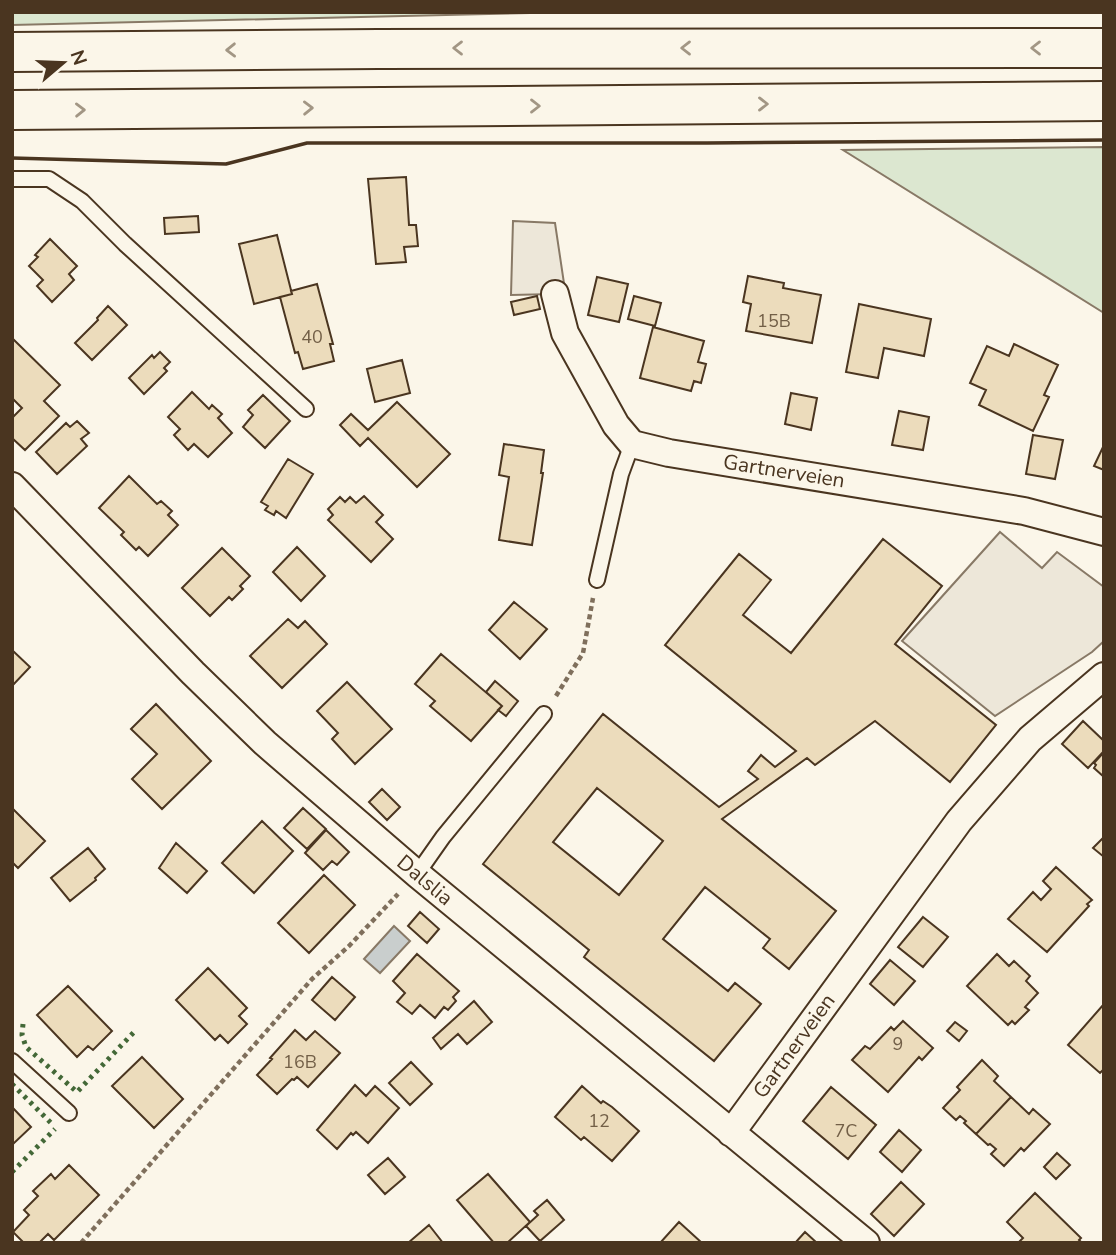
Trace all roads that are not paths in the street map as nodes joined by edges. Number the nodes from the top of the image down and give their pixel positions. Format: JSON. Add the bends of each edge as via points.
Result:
{"nodes":[{"id":1,"x":1104,"y":48,"type":"edge"},
{"id":2,"x":12,"y":52,"type":"edge"},
{"id":3,"x":1104,"y":101,"type":"edge"},
{"id":4,"x":12,"y":110,"type":"edge"},
{"id":5,"x":12,"y":179,"type":"edge"},
{"id":6,"x":555,"y":294,"type":"dead end"},
{"id":7,"x":306,"y":409,"type":"dead end"},
{"id":8,"x":632,"y":444,"type":"junction"},
{"id":9,"x":12,"y":486,"type":"edge"},
{"id":10,"x":1104,"y":532,"type":"edge"},
{"id":11,"x":597,"y":580,"type":"road end"},
{"id":12,"x":1104,"y":676,"type":"edge"},
{"id":13,"x":544,"y":714,"type":"road end"},
{"id":14,"x":416,"y":874,"type":"junction"},
{"id":15,"x":12,"y":1061,"type":"edge"},
{"id":16,"x":69,"y":1114,"type":"dead end"},
{"id":17,"x":731,"y":1133,"type":"junction"},
{"id":18,"x":866,"y":1243,"type":"edge"}],
"edges":[{"from":1,"to":2,"type":"highway","one_way":true},
{"from":4,"to":3,"type":"highway","one_way":true},
{"from":5,"to":7,"type":"lane","via":[[49,179],[82,201]]},
{"from":6,"to":8,"type":"street","via":[[565,333],[616,425]]},
{"from":8,"to":10,"type":"street","name":"Gartnerveien","via":[[1024,511]]},
{"from":8,"to":11,"type":"lane"},
{"from":9,"to":14,"type":"street","name":"Dalslia","via":[[265,743]]},
{"from":12,"to":17,"type":"street","name":"Gartnerveien","via":[[1030,739],[959,821]]},
{"from":13,"to":14,"type":"lane"},
{"from":14,"to":17,"type":"street","name":"Dalslia"},
{"from":15,"to":16,"type":"lane"},
{"from":17,"to":18,"type":"street","name":"Dalslia"}]}
